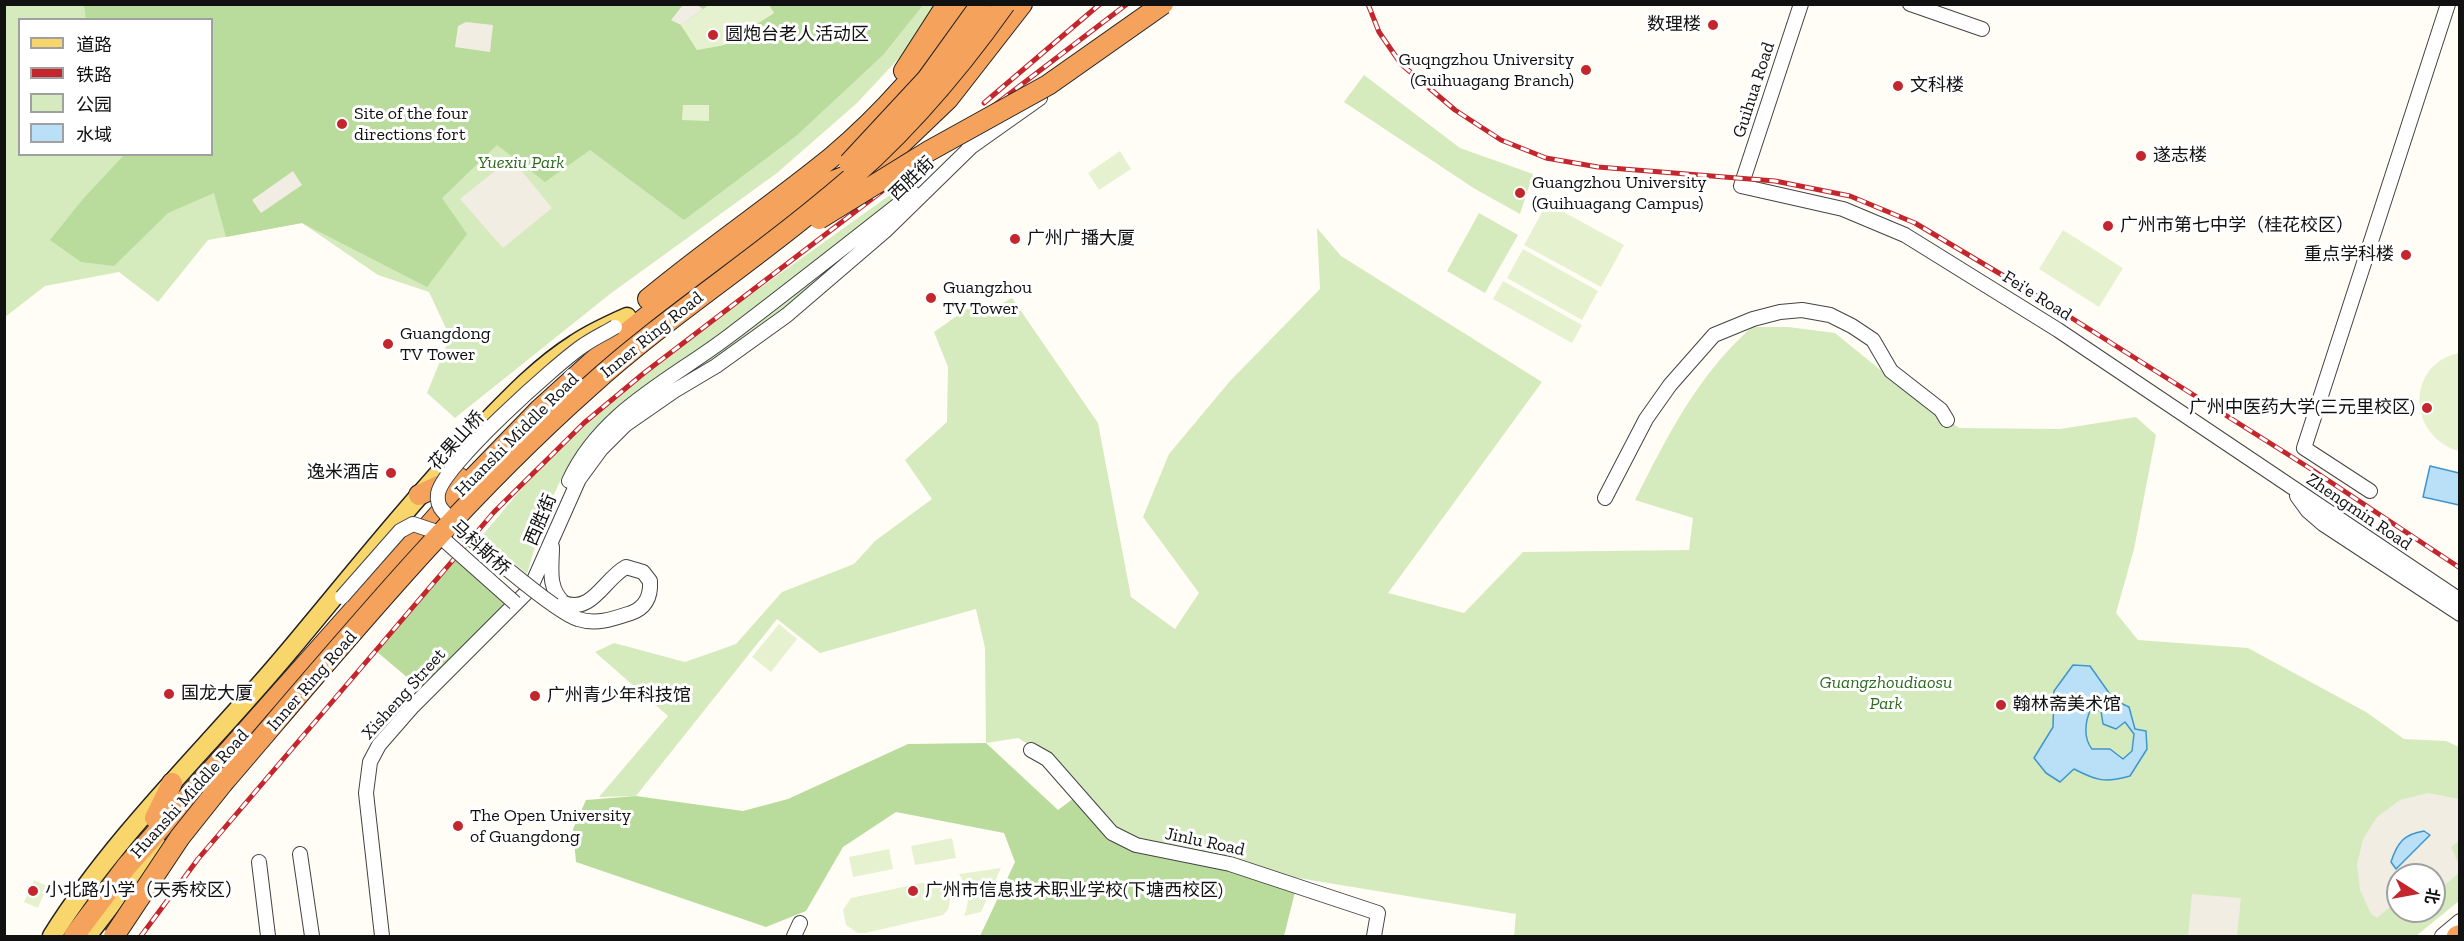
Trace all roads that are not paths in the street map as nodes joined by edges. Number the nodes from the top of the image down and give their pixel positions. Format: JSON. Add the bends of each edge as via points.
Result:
{"nodes":[{"id":1,"x":947,"y":4,"type":"edge"},
{"id":2,"x":956,"y":4,"type":"edge"},
{"id":3,"x":968,"y":4,"type":"edge"},
{"id":4,"x":981,"y":4,"type":"edge"},
{"id":5,"x":995,"y":4,"type":"edge"},
{"id":6,"x":1005,"y":4,"type":"edge"},
{"id":7,"x":1022,"y":4,"type":"edge"},
{"id":8,"x":1163,"y":4,"type":"edge"},
{"id":9,"x":1801,"y":4,"type":"edge"},
{"id":10,"x":1910,"y":4,"type":"edge"},
{"id":11,"x":2448,"y":4,"type":"edge"},
{"id":12,"x":1982,"y":29,"type":"dead end"},
{"id":13,"x":1133,"y":36,"type":"dead end"},
{"id":14,"x":870,"y":121,"type":"junction"},
{"id":15,"x":902,"y":144,"type":"junction"},
{"id":16,"x":973,"y":145,"type":"junction"},
{"id":17,"x":828,"y":183,"type":"junction"},
{"id":18,"x":1741,"y":186,"type":"joint"},
{"id":19,"x":780,"y":226,"type":"junction"},
{"id":20,"x":718,"y":283,"type":"junction"},
{"id":21,"x":621,"y":322,"type":"junction"},
{"id":22,"x":1947,"y":420,"type":"dead end"},
{"id":23,"x":458,"y":477,"type":"junction"},
{"id":24,"x":2292,"y":487,"type":"junction"},
{"id":25,"x":2370,"y":491,"type":"dead end"},
{"id":26,"x":419,"y":495,"type":"junction"},
{"id":27,"x":1605,"y":498,"type":"dead end"},
{"id":28,"x":552,"y":539,"type":"junction"},
{"id":29,"x":2460,"y":600,"type":"edge"},
{"id":30,"x":515,"y":603,"type":"junction"},
{"id":31,"x":2460,"y":614,"type":"edge"},
{"id":32,"x":290,"y":650,"type":"junction"},
{"id":33,"x":251,"y":735,"type":"junction"},
{"id":34,"x":1031,"y":750,"type":"dead end"},
{"id":35,"x":172,"y":783,"type":"junction"},
{"id":36,"x":190,"y":795,"type":"junction"},
{"id":37,"x":162,"y":824,"type":"junction"},
{"id":38,"x":300,"y":854,"type":"dead end"},
{"id":39,"x":259,"y":862,"type":"dead end"},
{"id":40,"x":2460,"y":921,"type":"edge"},
{"id":41,"x":800,"y":923,"type":"dead end"},
{"id":42,"x":75,"y":933,"type":"edge"},
{"id":43,"x":52,"y":936,"type":"edge"},
{"id":44,"x":102,"y":936,"type":"edge"},
{"id":45,"x":114,"y":936,"type":"edge"},
{"id":46,"x":268,"y":936,"type":"edge"},
{"id":47,"x":312,"y":936,"type":"edge"},
{"id":48,"x":382,"y":936,"type":"edge"},
{"id":49,"x":794,"y":936,"type":"edge"},
{"id":50,"x":1374,"y":936,"type":"edge"},
{"id":51,"x":2442,"y":936,"type":"edge"}],
"edges":[{"from":1,"to":14,"type":"highway"},
{"from":2,"to":14,"type":"highway"},
{"from":3,"to":14,"type":"highway","name":"Huanshi Middle Road","via":[[929,58]]},
{"from":4,"to":44,"type":"highway","name":"Inner Ring Road","bridge":true,"via":[[927,79],[862,151],[797,210],[670,306],[585,377],[465,495],[213,781],[165,842]]},
{"from":5,"to":17,"type":"highway","via":[[922,100]]},
{"from":6,"to":20,"type":"highway","name":"Inner Ring Road","bridge":true,"via":[[944,84],[891,141],[831,196]]},
{"from":7,"to":15,"type":"highway","via":[[955,91]]},
{"from":8,"to":20,"type":"highway","bridge":true,"via":[[1048,85],[929,151]]},
{"from":9,"to":18,"type":"street","name":"Guihua Road"},
{"from":10,"to":12,"type":"street"},
{"from":11,"to":25,"type":"street","via":[[2304,448]]},
{"from":13,"to":16,"type":"street","name":"西胜街"},
{"from":14,"to":21,"type":"highway","name":"Huanshi Middle Road","via":[[804,179],[698,258]]},
{"from":15,"to":17,"type":"highway","via":[[870,166]]},
{"from":15,"to":19,"type":"highway","via":[[840,193]]},
{"from":16,"to":28,"type":"street","name":"西胜街","via":[[885,231],[788,315],[625,425],[583,472]]},
{"from":16,"to":30,"type":"street","name":"西胜街","via":[[609,424],[576,467],[533,571]]},
{"from":17,"to":19,"type":"highway"},
{"from":18,"to":24,"type":"street","name":"Fei'e Road","via":[[1844,209],[1905,235],[2058,330]]},
{"from":19,"to":33,"type":"highway","via":[[604,368],[537,430]]},
{"from":20,"to":45,"type":"highway","name":"Inner Ring Road","bridge":true,"via":[[590,385],[467,506],[223,783],[180,837]]},
{"from":21,"to":23,"type":"highway","name":"Huanshi Middle Road","via":[[549,386]]},
{"from":21,"to":26,"type":"main road","name":"Huanshi Middle Road","via":[[563,352],[496,412]]},
{"from":21,"to":28,"type":"street","name":"花果山桥","bridge":true,"via":[[583,346],[516,403],[449,473],[438,494],[441,509],[449,517],[573,618],[606,621],[638,610],[650,595],[650,581],[643,572],[626,567],[613,574],[582,605],[564,603],[556,597],[551,580]]},
{"from":22,"to":27,"type":"street","via":[[1941,410],[1891,371],[1873,340],[1852,326],[1830,315],[1802,310],[1771,315],[1714,334],[1646,419]]},
{"from":23,"to":26,"type":"highway"},
{"from":23,"to":37,"type":"highway","name":"Huanshi Middle Road"},
{"from":24,"to":29,"type":"street","name":"Zhengmin Road"},
{"from":24,"to":31,"type":"street","name":"Zhengmin Road","via":[[2301,503],[2323,524]]},
{"from":26,"to":32,"type":"main road","name":"Huanshi Middle Road"},
{"from":28,"to":30,"type":"street","name":"西胜街","via":[[534,583]]},
{"from":30,"to":32,"type":"street","name":"马科斯桥","bridge":true,"via":[[434,531],[413,524],[400,531]]},
{"from":30,"to":48,"type":"street","name":"Xisheng Street","via":[[396,725],[370,762],[366,792]]},
{"from":32,"to":35,"type":"main road","name":"Huanshi Middle Road"},
{"from":33,"to":36,"type":"highway","name":"Huanshi Middle Road"},
{"from":33,"to":37,"type":"highway","via":[[186,819]]},
{"from":34,"to":50,"type":"street","name":"Jinlu Road","via":[[1047,759],[1112,833],[1136,845],[1230,864],[1378,913]]},
{"from":35,"to":37,"type":"highway"},
{"from":35,"to":43,"type":"main road","name":"Huanshi Middle Road","via":[[94,875]]},
{"from":36,"to":37,"type":"main road"},
{"from":36,"to":42,"type":"highway","name":"Huanshi Middle Road"},
{"from":37,"to":42,"type":"highway","name":"Huanshi Middle Road","via":[[109,872]]},
{"from":38,"to":47,"type":"street"},
{"from":39,"to":46,"type":"street"},
{"from":40,"to":51,"type":"street"},
{"from":41,"to":49,"type":"street"}]}
